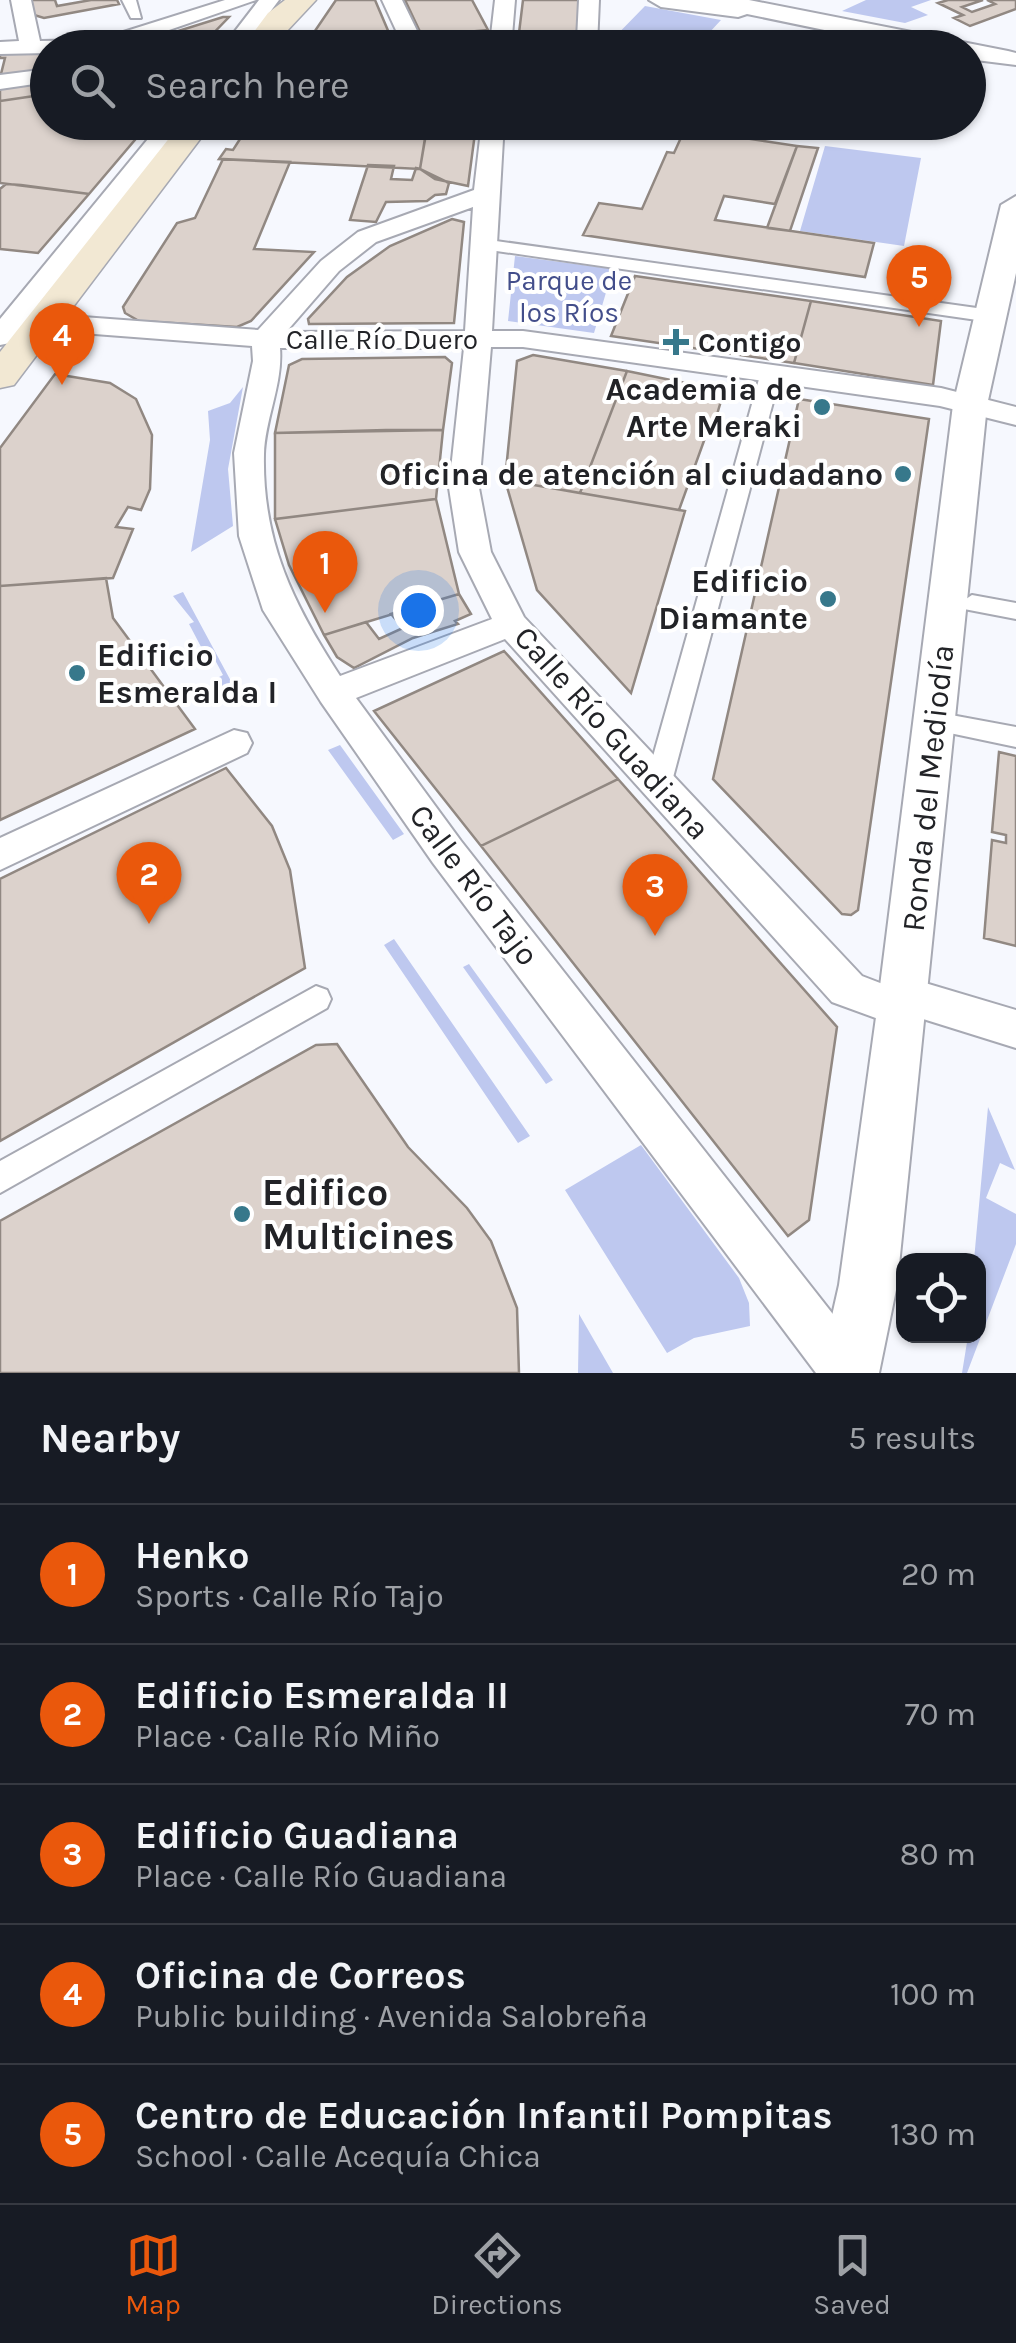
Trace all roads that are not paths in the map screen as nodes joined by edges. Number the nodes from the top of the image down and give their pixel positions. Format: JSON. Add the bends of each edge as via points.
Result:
{"nodes":[{"id":1,"x":21,"y":0,"type":"edge"},
{"id":2,"x":246,"y":0,"type":"edge"},
{"id":3,"x":302,"y":0,"type":"edge"},
{"id":4,"x":392,"y":0,"type":"edge"},
{"id":5,"x":505,"y":0,"type":"edge"},
{"id":6,"x":588,"y":0,"type":"edge"},
{"id":7,"x":661,"y":0,"type":"edge"},
{"id":8,"x":713,"y":0,"type":"edge"},
{"id":9,"x":275,"y":6,"type":"edge"},
{"id":10,"x":139,"y":13,"type":"edge"},
{"id":11,"x":774,"y":14,"type":"junction"},
{"id":12,"x":117,"y":30,"type":"edge"},
{"id":13,"x":250,"y":30,"type":"edge"},
{"id":14,"x":264,"y":30,"type":"edge"},
{"id":15,"x":407,"y":30,"type":"edge"},
{"id":16,"x":502,"y":30,"type":"edge"},
{"id":17,"x":587,"y":30,"type":"edge"},
{"id":18,"x":857,"y":30,"type":"edge"},
{"id":19,"x":30,"y":45,"type":"joint"},
{"id":20,"x":0,"y":48,"type":"edge"},
{"id":21,"x":986,"y":56,"type":"edge"},
{"id":22,"x":1013,"y":64,"type":"edge"},
{"id":23,"x":30,"y":77,"type":"edge"},
{"id":24,"x":0,"y":82,"type":"edge"},
{"id":25,"x":167,"y":140,"type":"edge"},
{"id":26,"x":168,"y":140,"type":"edge"},
{"id":27,"x":491,"y":140,"type":"edge"},
{"id":28,"x":486,"y":194,"type":"junction"},
{"id":29,"x":1016,"y":205,"type":"edge"},
{"id":30,"x":482,"y":244,"type":"junction"},
{"id":31,"x":991,"y":316,"type":"junction"},
{"id":32,"x":42,"y":322,"type":"junction"},
{"id":33,"x":478,"y":338,"type":"junction"},
{"id":34,"x":265,"y":339,"type":"junction"},
{"id":35,"x":4,"y":356,"type":"edge"},
{"id":36,"x":771,"y":372,"type":"junction"},
{"id":37,"x":970,"y":406,"type":"junction"},
{"id":38,"x":1016,"y":416,"type":"edge"},
{"id":39,"x":972,"y":603,"type":"dead end"},
{"id":40,"x":1016,"y":611,"type":"edge"},
{"id":41,"x":511,"y":624,"type":"junction"},
{"id":42,"x":332,"y":693,"type":"junction"},
{"id":43,"x":935,"y":721,"type":"junction"},
{"id":44,"x":1016,"y":737,"type":"edge"},
{"id":45,"x":234,"y":743,"type":"dead end"},
{"id":46,"x":658,"y":785,"type":"junction"},
{"id":47,"x":0,"y":855,"type":"edge"},
{"id":48,"x":316,"y":998,"type":"dead end"},
{"id":49,"x":904,"y":1002,"type":"junction"},
{"id":50,"x":1016,"y":1029,"type":"edge"},
{"id":51,"x":0,"y":1178,"type":"edge"},
{"id":52,"x":848,"y":1373,"type":"edge"}],
"edges":[{"from":1,"to":19,"type":"street"},
{"from":2,"to":10,"type":"street","via":[[168,26]]},
{"from":3,"to":9,"type":"main road"},
{"from":4,"to":15,"type":"street"},
{"from":5,"to":16,"type":"street"},
{"from":6,"to":17,"type":"street"},
{"from":7,"to":11,"type":"street"},
{"from":8,"to":11,"type":"street"},
{"from":9,"to":13,"type":"street"},
{"from":9,"to":14,"type":"main road"},
{"from":10,"to":12,"type":"street"},
{"from":11,"to":18,"type":"street"},
{"from":19,"to":20,"type":"street"},
{"from":21,"to":22,"type":"street"},
{"from":23,"to":24,"type":"street"},
{"from":25,"to":35,"type":"street"},
{"from":26,"to":32,"type":"main road"},
{"from":27,"to":28,"type":"street","name":"Calle Río Guadiana"},
{"from":28,"to":30,"type":"street","name":"Calle Río Guadiana"},
{"from":28,"to":34,"type":"street","via":[[367,237],[330,266]]},
{"from":29,"to":31,"type":"street","name":"Ronda del Mediodía"},
{"from":30,"to":31,"type":"street"},
{"from":30,"to":33,"type":"street","name":"Calle Río Guadiana"},
{"from":31,"to":37,"type":"street","name":"Ronda del Mediodía"},
{"from":32,"to":34,"type":"street","name":"Calle Río Duero"},
{"from":32,"to":35,"type":"main road"},
{"from":33,"to":34,"type":"street","name":"Calle Río Duero"},
{"from":33,"to":36,"type":"street","name":"Calle Río Duero"},
{"from":33,"to":41,"type":"street","name":"Calle Río Guadiana","via":[[464,488],[476,552]]},
{"from":34,"to":42,"type":"street","name":"Calle Río Tajo","via":[[267,361],[249,453],[256,536],[280,610]]},
{"from":36,"to":37,"type":"street","name":"Calle Río Duero"},
{"from":36,"to":46,"type":"street"},
{"from":37,"to":38,"type":"street","name":"Calle Río Duero"},
{"from":37,"to":43,"type":"street","name":"Ronda del Mediodía"},
{"from":39,"to":40,"type":"street"},
{"from":41,"to":42,"type":"street"},
{"from":41,"to":46,"type":"street","name":"Calle Río Guadiana"},
{"from":42,"to":52,"type":"street","name":"Calle Río Tajo"},
{"from":43,"to":44,"type":"street"},
{"from":43,"to":49,"type":"street","name":"Ronda del Mediodía"},
{"from":45,"to":47,"type":"street"},
{"from":46,"to":49,"type":"street","name":"Calle Río Guadiana","via":[[847,989]]},
{"from":48,"to":51,"type":"street"},
{"from":49,"to":50,"type":"street","name":"Calle Río Guadiana"},
{"from":49,"to":52,"type":"street","name":"Ronda del Mediodía","via":[[868,1285]]}]}
